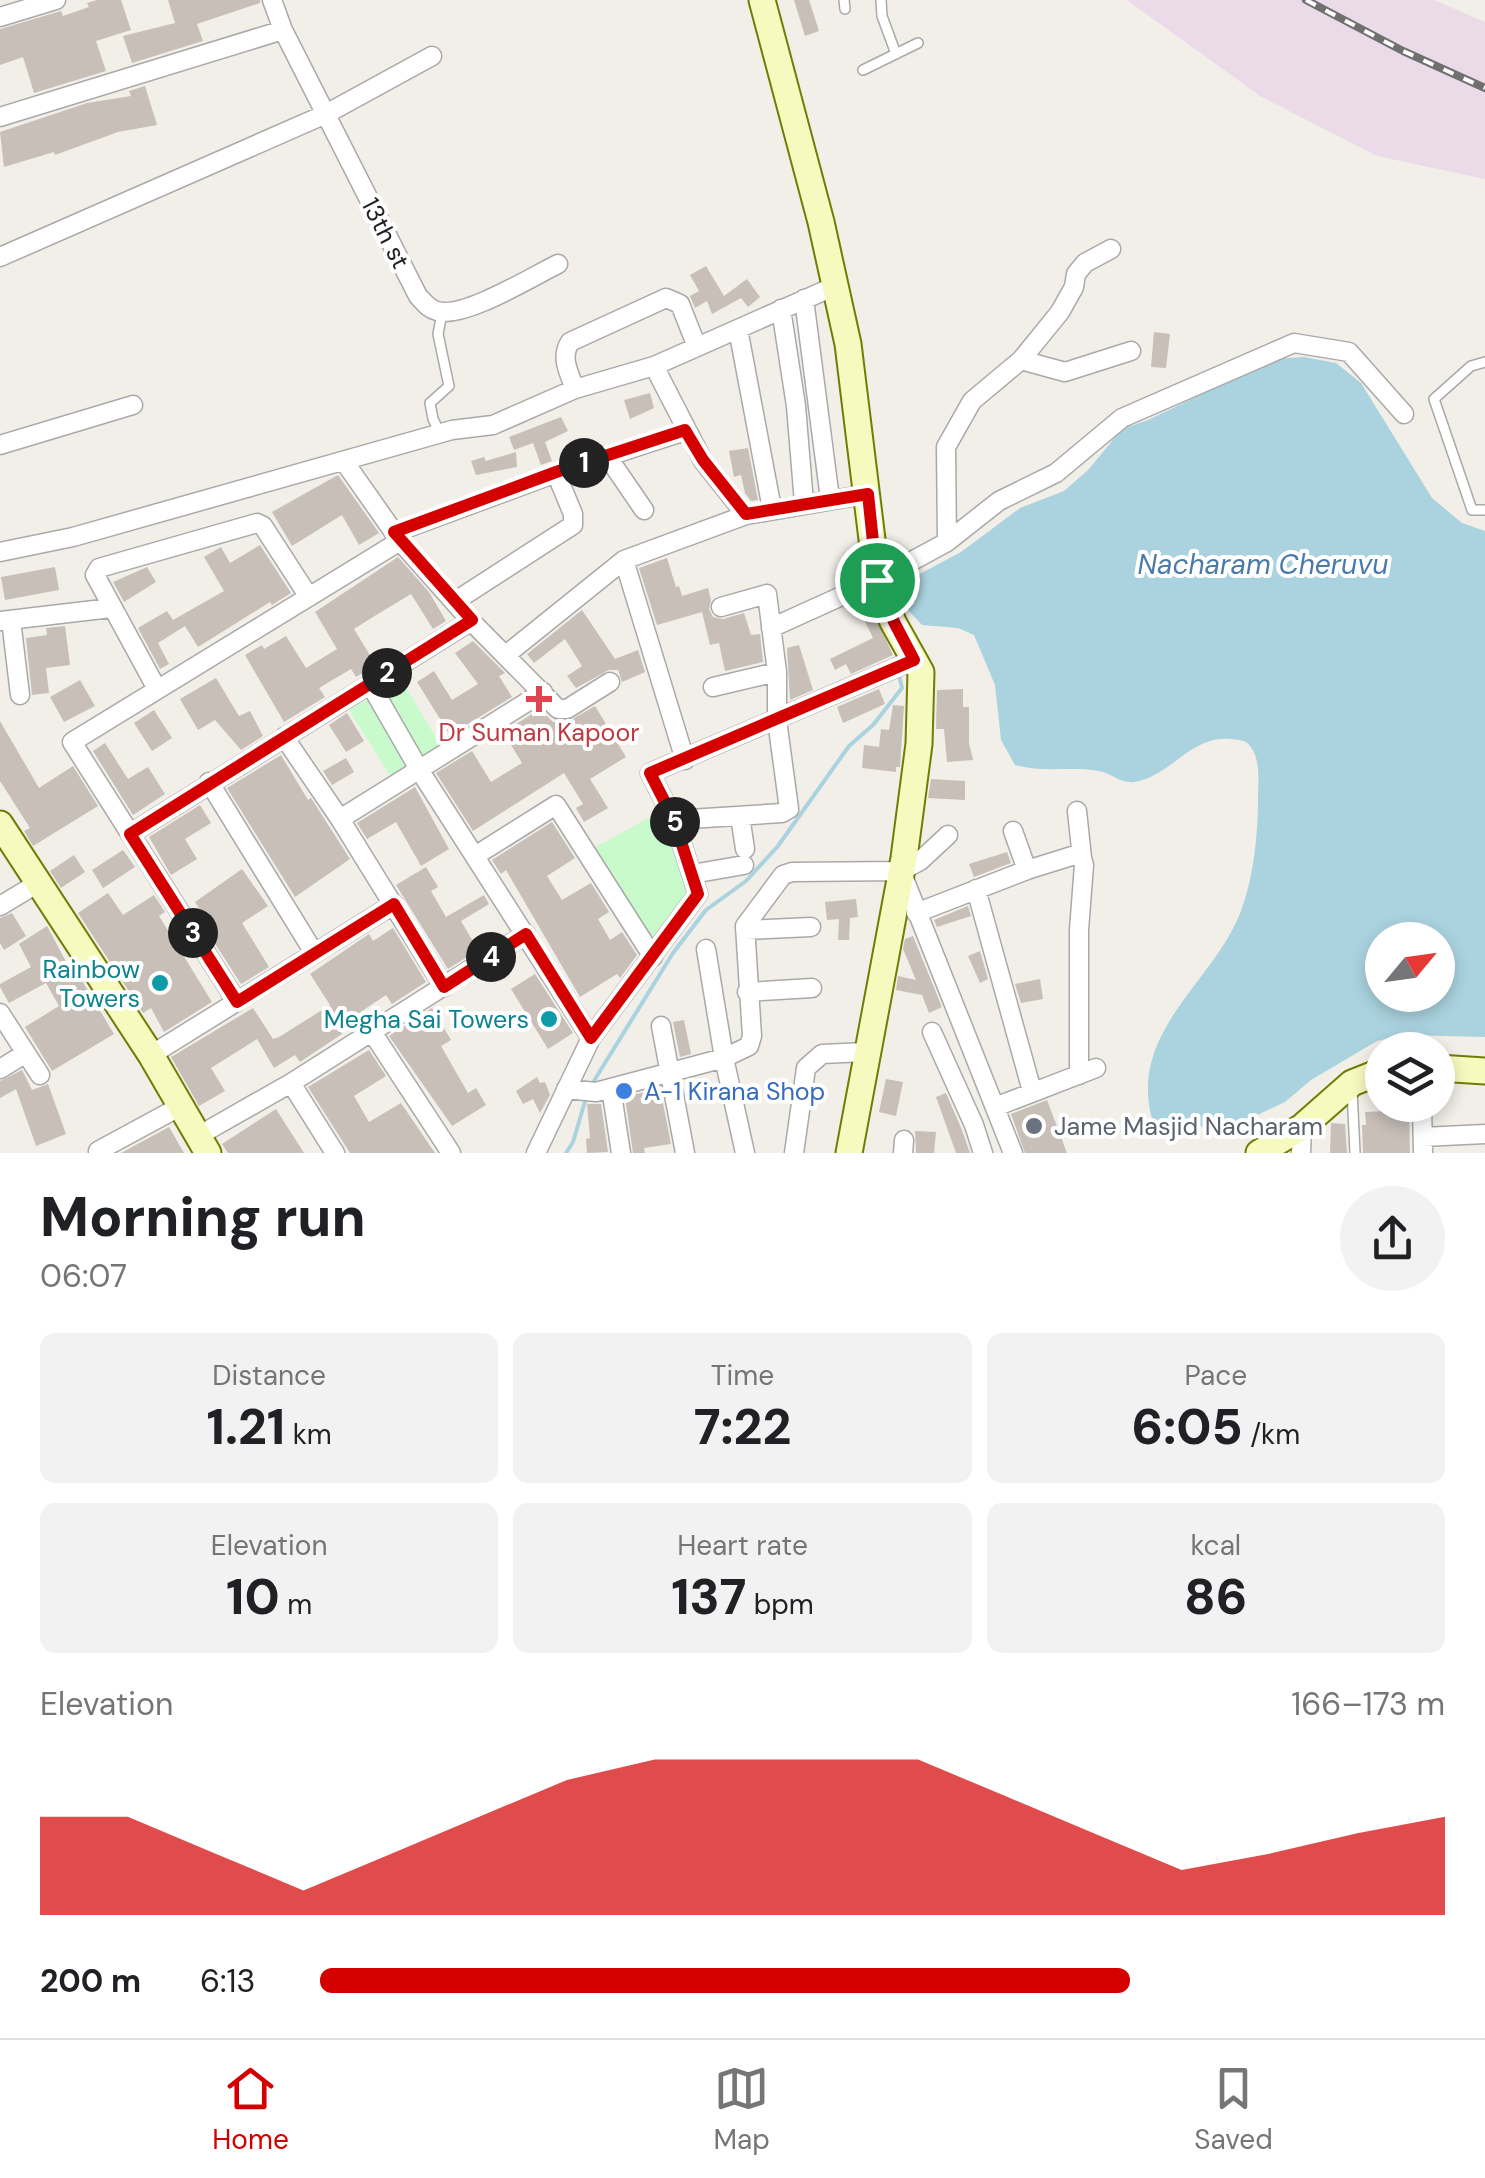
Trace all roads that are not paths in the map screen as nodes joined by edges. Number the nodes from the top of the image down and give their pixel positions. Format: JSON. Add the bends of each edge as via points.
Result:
{"nodes":[{"id":1,"x":56,"y":0,"type":"edge"},
{"id":2,"x":272,"y":0,"type":"edge"},
{"id":3,"x":762,"y":0,"type":"edge"},
{"id":4,"x":881,"y":0,"type":"edge"},
{"id":5,"x":0,"y":17,"type":"edge"},
{"id":6,"x":283,"y":30,"type":"junction"},
{"id":7,"x":918,"y":42,"type":"dead end"},
{"id":8,"x":896,"y":54,"type":"junction"},
{"id":9,"x":432,"y":56,"type":"dead end"},
{"id":10,"x":862,"y":70,"type":"dead end"},
{"id":11,"x":326,"y":114,"type":"junction"},
{"id":12,"x":0,"y":118,"type":"edge"},
{"id":13,"x":1111,"y":250,"type":"dead end"},
{"id":14,"x":0,"y":257,"type":"edge"},
{"id":15,"x":558,"y":264,"type":"dead end"},
{"id":16,"x":835,"y":286,"type":"junction"},
{"id":17,"x":804,"y":300,"type":"junction"},
{"id":18,"x":781,"y":309,"type":"junction"},
{"id":19,"x":442,"y":312,"type":"junction"},
{"id":20,"x":738,"y":329,"type":"junction"},
{"id":21,"x":697,"y":347,"type":"junction"},
{"id":22,"x":1131,"y":351,"type":"dead end"},
{"id":23,"x":1021,"y":360,"type":"junction"},
{"id":24,"x":1485,"y":362,"type":"edge"},
{"id":25,"x":654,"y":366,"type":"junction"},
{"id":26,"x":575,"y":390,"type":"junction"},
{"id":27,"x":133,"y":405,"type":"dead end"},
{"id":28,"x":1404,"y":414,"type":"dead end"},
{"id":29,"x":685,"y":430,"type":"junction"},
{"id":30,"x":440,"y":433,"type":"junction"},
{"id":31,"x":0,"y":445,"type":"edge"},
{"id":32,"x":606,"y":456,"type":"junction"},
{"id":33,"x":348,"y":467,"type":"dead end"},
{"id":34,"x":556,"y":472,"type":"junction"},
{"id":35,"x":868,"y":494,"type":"junction"},
{"id":36,"x":830,"y":499,"type":"junction"},
{"id":37,"x":804,"y":503,"type":"junction"},
{"id":38,"x":644,"y":510,"type":"dead end"},
{"id":39,"x":772,"y":510,"type":"junction"},
{"id":40,"x":1485,"y":510,"type":"edge"},
{"id":41,"x":746,"y":514,"type":"junction"},
{"id":42,"x":397,"y":537,"type":"junction"},
{"id":43,"x":947,"y":542,"type":"junction"},
{"id":44,"x":0,"y":552,"type":"edge"},
{"id":45,"x":624,"y":560,"type":"junction"},
{"id":46,"x":877,"y":580,"type":"junction"},
{"id":47,"x":310,"y":596,"type":"junction"},
{"id":48,"x":454,"y":602,"type":"junction"},
{"id":49,"x":721,"y":607,"type":"dead end"},
{"id":50,"x":110,"y":608,"type":"junction"},
{"id":51,"x":5,"y":620,"type":"edge"},
{"id":52,"x":472,"y":620,"type":"junction"},
{"id":53,"x":771,"y":628,"type":"junction"},
{"id":54,"x":507,"y":654,"type":"junction"},
{"id":55,"x":914,"y":660,"type":"junction"},
{"id":56,"x":777,"y":672,"type":"junction"},
{"id":57,"x":610,"y":682,"type":"dead end"},
{"id":58,"x":370,"y":684,"type":"junction"},
{"id":59,"x":713,"y":687,"type":"dead end"},
{"id":60,"x":157,"y":689,"type":"junction"},
{"id":61,"x":542,"y":692,"type":"junction"},
{"id":62,"x":20,"y":695,"type":"dead end"},
{"id":63,"x":778,"y":720,"type":"junction"},
{"id":64,"x":284,"y":736,"type":"junction"},
{"id":65,"x":685,"y":760,"type":"junction"},
{"id":66,"x":420,"y":771,"type":"junction"},
{"id":67,"x":209,"y":782,"type":"junction"},
{"id":68,"x":1076,"y":811,"type":"dead end"},
{"id":69,"x":740,"y":816,"type":"junction"},
{"id":70,"x":340,"y":818,"type":"junction"},
{"id":71,"x":674,"y":820,"type":"junction"},
{"id":72,"x":0,"y":824,"type":"edge"},
{"id":73,"x":1013,"y":832,"type":"dead end"},
{"id":74,"x":130,"y":834,"type":"junction"},
{"id":75,"x":948,"y":834,"type":"dead end"},
{"id":76,"x":475,"y":856,"type":"junction"},
{"id":77,"x":1082,"y":858,"type":"junction"},
{"id":78,"x":1027,"y":870,"type":"junction"},
{"id":79,"x":900,"y":871,"type":"junction"},
{"id":80,"x":692,"y":874,"type":"junction"},
{"id":81,"x":38,"y":883,"type":"junction"},
{"id":82,"x":976,"y":889,"type":"junction"},
{"id":83,"x":394,"y":904,"type":"junction"},
{"id":84,"x":0,"y":906,"type":"edge"},
{"id":85,"x":916,"y":913,"type":"junction"},
{"id":86,"x":811,"y":928,"type":"dead end"},
{"id":87,"x":745,"y":930,"type":"junction"},
{"id":88,"x":526,"y":934,"type":"junction"},
{"id":89,"x":706,"y":950,"type":"dead end"},
{"id":90,"x":313,"y":952,"type":"junction"},
{"id":91,"x":653,"y":957,"type":"junction"},
{"id":92,"x":444,"y":987,"type":"junction"},
{"id":93,"x":812,"y":988,"type":"dead end"},
{"id":94,"x":747,"y":992,"type":"junction"},
{"id":95,"x":237,"y":1002,"type":"junction"},
{"id":96,"x":0,"y":1013,"type":"edge"},
{"id":97,"x":661,"y":1026,"type":"dead end"},
{"id":98,"x":372,"y":1032,"type":"junction"},
{"id":99,"x":932,"y":1032,"type":"dead end"},
{"id":100,"x":591,"y":1038,"type":"junction"},
{"id":101,"x":866,"y":1052,"type":"junction"},
{"id":102,"x":26,"y":1053,"type":"junction"},
{"id":103,"x":151,"y":1055,"type":"junction"},
{"id":104,"x":724,"y":1058,"type":"junction"},
{"id":105,"x":0,"y":1068,"type":"edge"},
{"id":106,"x":1455,"y":1069,"type":"edge"},
{"id":107,"x":669,"y":1070,"type":"junction"},
{"id":108,"x":1485,"y":1071,"type":"edge"},
{"id":109,"x":40,"y":1075,"type":"dead end"},
{"id":110,"x":1365,"y":1078,"type":"edge"},
{"id":111,"x":291,"y":1083,"type":"junction"},
{"id":112,"x":1352,"y":1083,"type":"junction"},
{"id":113,"x":589,"y":1090,"type":"junction"},
{"id":114,"x":1032,"y":1091,"type":"junction"},
{"id":115,"x":180,"y":1106,"type":"junction"},
{"id":116,"x":995,"y":1107,"type":"junction"},
{"id":117,"x":1302,"y":1127,"type":"junction"},
{"id":118,"x":1485,"y":1134,"type":"edge"},
{"id":119,"x":203,"y":1145,"type":"edge"},
{"id":120,"x":1423,"y":1145,"type":"edge"},
{"id":121,"x":100,"y":1153,"type":"edge"},
{"id":122,"x":335,"y":1153,"type":"edge"},
{"id":123,"x":451,"y":1153,"type":"edge"},
{"id":124,"x":536,"y":1153,"type":"edge"},
{"id":125,"x":621,"y":1153,"type":"edge"},
{"id":126,"x":686,"y":1153,"type":"edge"},
{"id":127,"x":745,"y":1153,"type":"edge"},
{"id":128,"x":794,"y":1153,"type":"edge"},
{"id":129,"x":849,"y":1153,"type":"edge"},
{"id":130,"x":983,"y":1153,"type":"edge"},
{"id":131,"x":1013,"y":1153,"type":"edge"},
{"id":132,"x":1260,"y":1153,"type":"edge"},
{"id":133,"x":1301,"y":1153,"type":"edge"},
{"id":134,"x":1355,"y":1153,"type":"edge"}],
"edges":[{"from":1,"to":5,"type":"street"},
{"from":2,"to":6,"type":"street","name":"13th st"},
{"from":3,"to":16,"type":"street"},
{"from":4,"to":8,"type":"lane"},
{"from":6,"to":11,"type":"street","name":"13th st"},
{"from":6,"to":12,"type":"street"},
{"from":7,"to":8,"type":"lane"},
{"from":8,"to":10,"type":"lane"},
{"from":9,"to":11,"type":"street"},
{"from":11,"to":14,"type":"street"},
{"from":11,"to":19,"type":"street","name":"13th st","via":[[418,296]]},
{"from":13,"to":23,"type":"street","via":[[1076,274],[1060,312]]},
{"from":15,"to":19,"type":"street","via":[[468,308]]},
{"from":16,"to":17,"type":"street"},
{"from":16,"to":35,"type":"street"},
{"from":17,"to":18,"type":"street"},
{"from":17,"to":36,"type":"street"},
{"from":18,"to":20,"type":"street"},
{"from":18,"to":37,"type":"street"},
{"from":19,"to":30,"type":"lane","via":[[438,334],[449,386],[430,403]]},
{"from":20,"to":21,"type":"street"},
{"from":20,"to":39,"type":"street"},
{"from":21,"to":25,"type":"street"},
{"from":21,"to":26,"type":"street","via":[[680,304],[666,298],[570,342],[566,362]]},
{"from":22,"to":23,"type":"street","via":[[1066,372]]},
{"from":23,"to":43,"type":"street","via":[[972,401],[946,447]]},
{"from":24,"to":40,"type":"lane","via":[[1470,366],[1434,399],[1472,510]]},
{"from":25,"to":26,"type":"street"},
{"from":25,"to":29,"type":"street"},
{"from":26,"to":30,"type":"street","via":[[493,425]]},
{"from":27,"to":31,"type":"street"},
{"from":28,"to":43,"type":"street","via":[[1349,352],[1294,343],[1122,418],[1056,473],[1000,501]]},
{"from":29,"to":32,"type":"street"},
{"from":29,"to":41,"type":"street"},
{"from":30,"to":44,"type":"street"},
{"from":32,"to":34,"type":"street"},
{"from":32,"to":38,"type":"street"},
{"from":33,"to":42,"type":"street"},
{"from":34,"to":42,"type":"street"},
{"from":34,"to":48,"type":"street","via":[[573,525]]},
{"from":35,"to":36,"type":"street"},
{"from":35,"to":46,"type":"street"},
{"from":36,"to":37,"type":"street"},
{"from":37,"to":39,"type":"street"},
{"from":39,"to":41,"type":"street"},
{"from":41,"to":45,"type":"street"},
{"from":42,"to":47,"type":"street"},
{"from":42,"to":48,"type":"street"},
{"from":43,"to":46,"type":"street"},
{"from":45,"to":54,"type":"street"},
{"from":45,"to":65,"type":"street"},
{"from":46,"to":53,"type":"street"},
{"from":46,"to":55,"type":"street"},
{"from":47,"to":50,"type":"street","via":[[257,523],[99,568],[95,575]]},
{"from":47,"to":60,"type":"street"},
{"from":48,"to":52,"type":"street"},
{"from":49,"to":53,"type":"street","via":[[767,594]]},
{"from":50,"to":51,"type":"street"},
{"from":50,"to":60,"type":"street"},
{"from":51,"to":62,"type":"street"},
{"from":52,"to":54,"type":"street"},
{"from":52,"to":58,"type":"street"},
{"from":53,"to":56,"type":"street"},
{"from":54,"to":61,"type":"street"},
{"from":55,"to":63,"type":"street"},
{"from":55,"to":79,"type":"street","via":[[920,672],[918,744]]},
{"from":56,"to":59,"type":"street"},
{"from":56,"to":63,"type":"street"},
{"from":57,"to":61,"type":"street","via":[[567,709]]},
{"from":58,"to":64,"type":"street"},
{"from":58,"to":66,"type":"street"},
{"from":60,"to":74,"type":"street","via":[[72,742]]},
{"from":61,"to":66,"type":"street"},
{"from":63,"to":65,"type":"street"},
{"from":63,"to":69,"type":"street","via":[[790,809]]},
{"from":64,"to":67,"type":"street"},
{"from":64,"to":70,"type":"street"},
{"from":65,"to":71,"type":"street","via":[[650,773]]},
{"from":66,"to":70,"type":"street"},
{"from":66,"to":76,"type":"street"},
{"from":67,"to":74,"type":"street"},
{"from":67,"to":90,"type":"street"},
{"from":68,"to":77,"type":"street"},
{"from":69,"to":71,"type":"street"},
{"from":69,"to":80,"type":"street","via":[[744,857]]},
{"from":70,"to":83,"type":"street"},
{"from":71,"to":80,"type":"street"},
{"from":72,"to":81,"type":"street"},
{"from":73,"to":78,"type":"street"},
{"from":74,"to":95,"type":"street"},
{"from":75,"to":79,"type":"street"},
{"from":76,"to":88,"type":"street"},
{"from":76,"to":91,"type":"street","via":[[556,805]]},
{"from":77,"to":78,"type":"street"},
{"from":77,"to":114,"type":"street","via":[[1088,1072]]},
{"from":78,"to":82,"type":"street"},
{"from":79,"to":85,"type":"street"},
{"from":79,"to":87,"type":"street","via":[[783,875]]},
{"from":79,"to":101,"type":"street"},
{"from":80,"to":91,"type":"street","via":[[698,894]]},
{"from":81,"to":84,"type":"street"},
{"from":81,"to":103,"type":"street"},
{"from":82,"to":85,"type":"street"},
{"from":82,"to":114,"type":"street"},
{"from":83,"to":90,"type":"street"},
{"from":83,"to":92,"type":"street"},
{"from":85,"to":116,"type":"street"},
{"from":86,"to":87,"type":"street"},
{"from":87,"to":94,"type":"street"},
{"from":88,"to":92,"type":"street"},
{"from":88,"to":100,"type":"street"},
{"from":89,"to":104,"type":"street"},
{"from":90,"to":95,"type":"street"},
{"from":91,"to":100,"type":"street"},
{"from":92,"to":98,"type":"street"},
{"from":93,"to":94,"type":"street"},
{"from":94,"to":104,"type":"street","via":[[750,1046]]},
{"from":95,"to":103,"type":"street"},
{"from":96,"to":102,"type":"street"},
{"from":97,"to":107,"type":"street"},
{"from":98,"to":111,"type":"street"},
{"from":98,"to":123,"type":"street"},
{"from":99,"to":130,"type":"street"},
{"from":100,"to":113,"type":"street"},
{"from":101,"to":128,"type":"street","via":[[822,1054],[806,1068]]},
{"from":101,"to":129,"type":"street"},
{"from":102,"to":105,"type":"street"},
{"from":102,"to":109,"type":"street"},
{"from":103,"to":115,"type":"street"},
{"from":104,"to":107,"type":"street"},
{"from":104,"to":127,"type":"street"},
{"from":106,"to":108,"type":"street"},
{"from":107,"to":113,"type":"street"},
{"from":107,"to":126,"type":"street"},
{"from":110,"to":112,"type":"street"},
{"from":111,"to":119,"type":"street"},
{"from":111,"to":122,"type":"street"},
{"from":112,"to":117,"type":"street"},
{"from":112,"to":134,"type":"lane"},
{"from":113,"to":124,"type":"street"},
{"from":113,"to":125,"type":"street"},
{"from":114,"to":116,"type":"street"},
{"from":115,"to":119,"type":"street"},
{"from":115,"to":121,"type":"street"},
{"from":116,"to":131,"type":"street"},
{"from":117,"to":132,"type":"street"},
{"from":117,"to":133,"type":"street"},
{"from":118,"to":120,"type":"street"}]}
